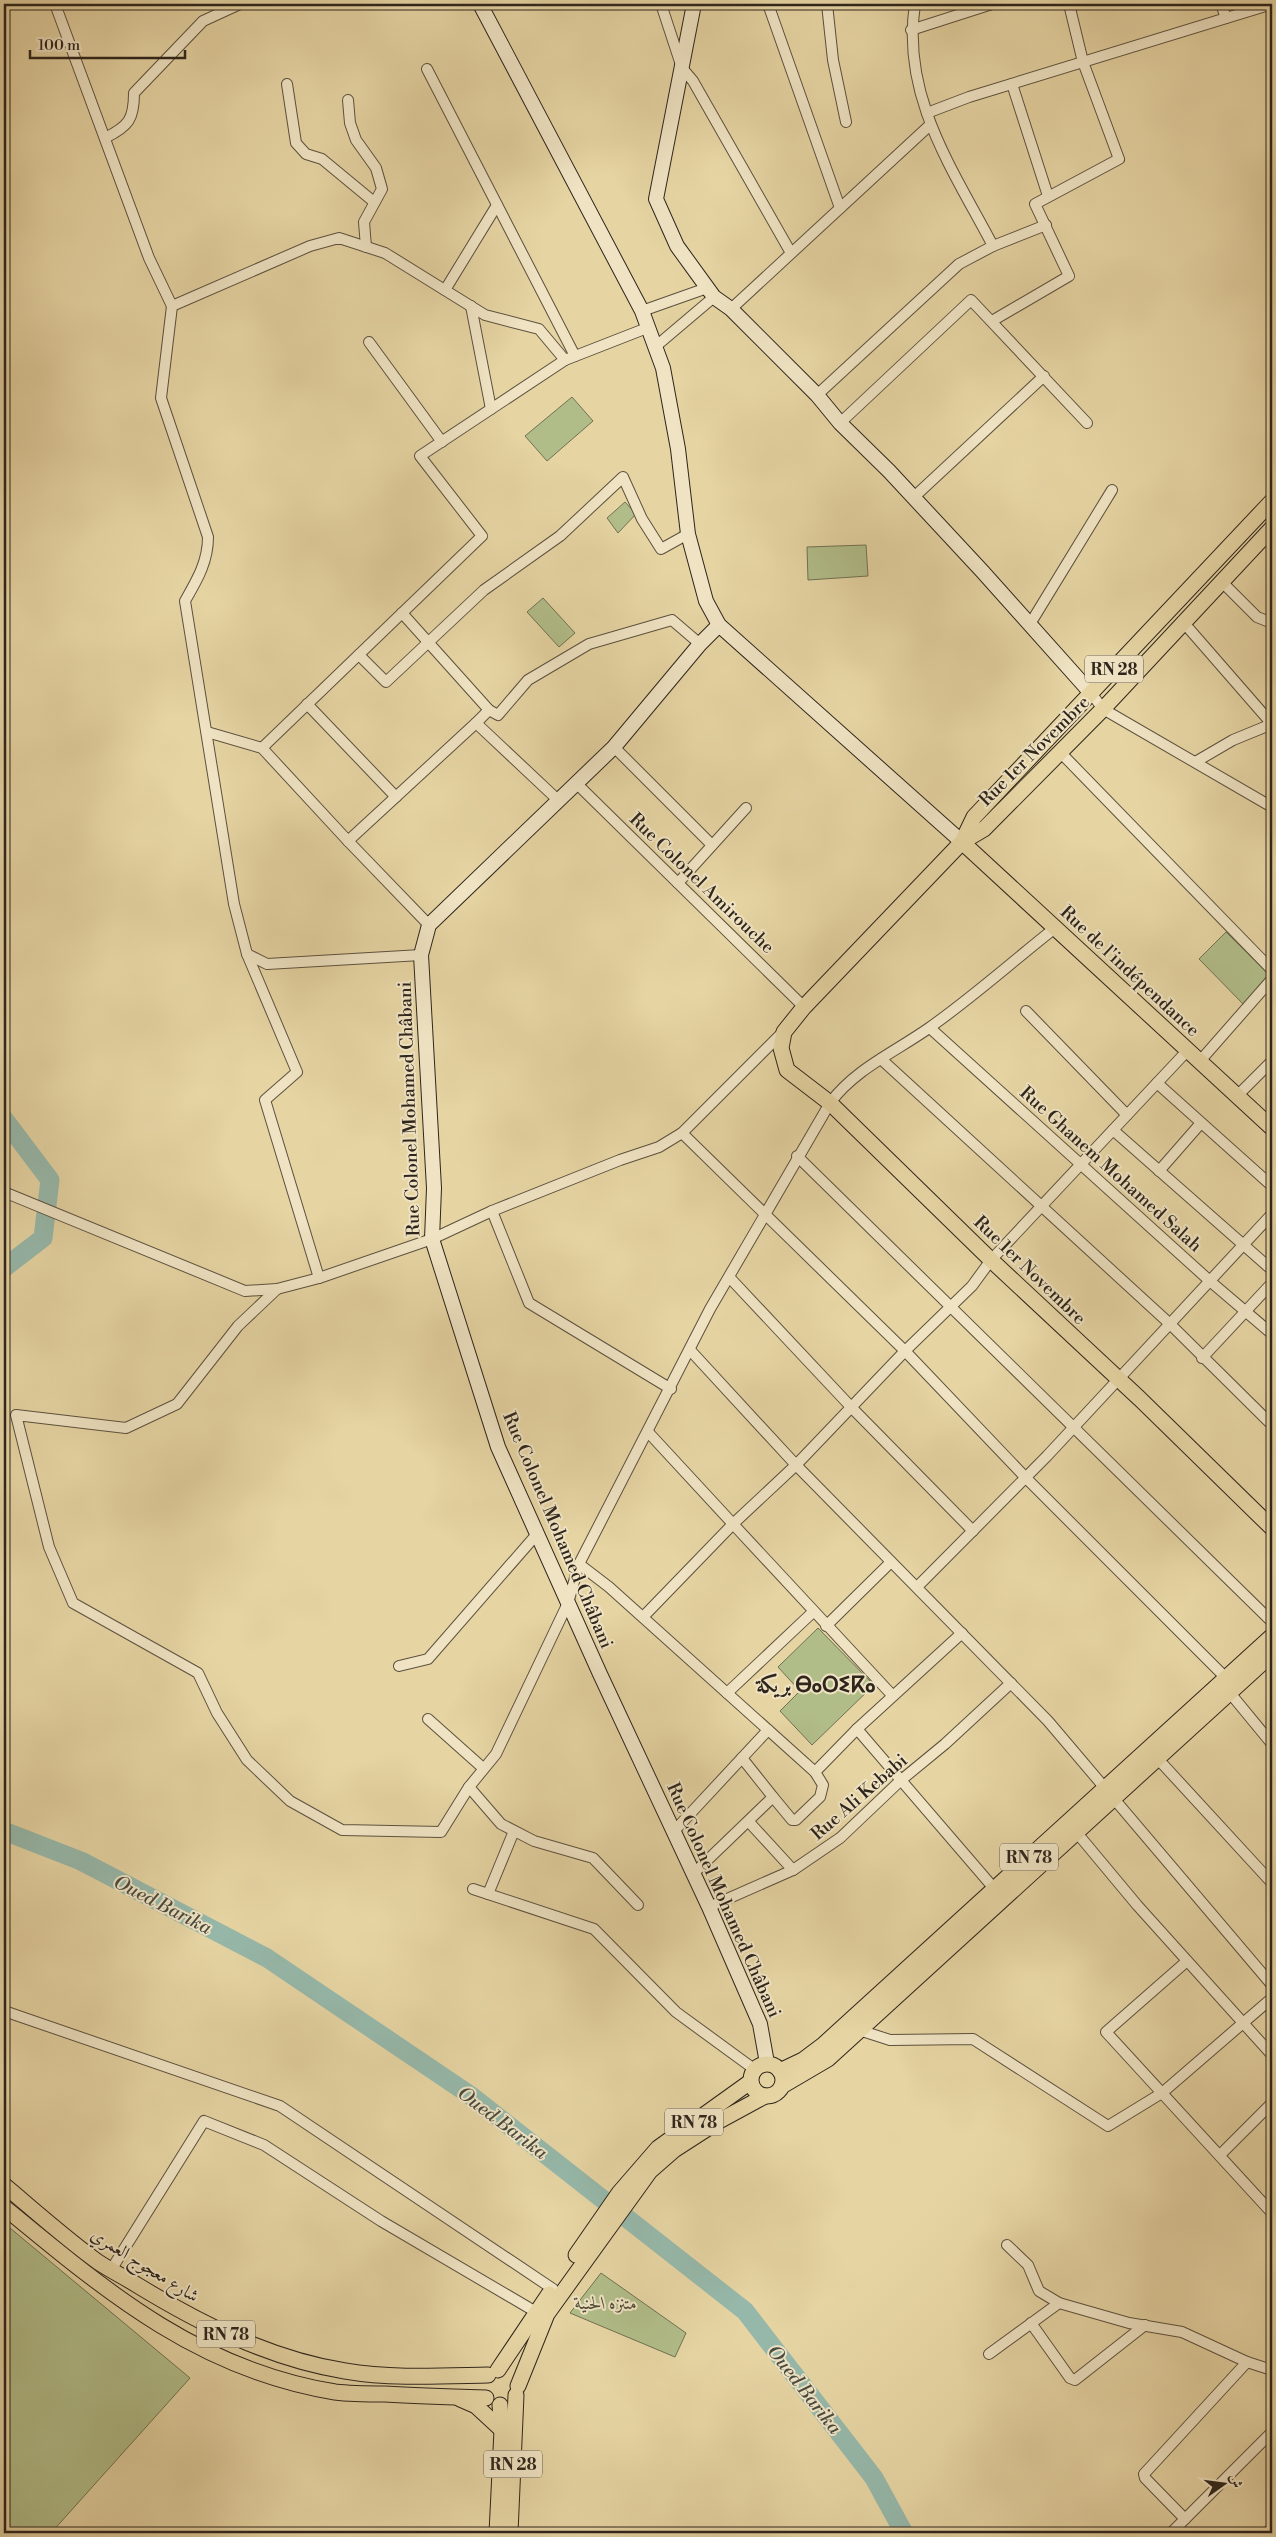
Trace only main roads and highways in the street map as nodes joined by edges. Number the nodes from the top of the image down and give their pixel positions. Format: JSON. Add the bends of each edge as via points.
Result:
{"nodes":[{"id":1,"x":480,"y":4,"type":"edge"},
{"id":2,"x":694,"y":4,"type":"edge"},
{"id":3,"x":1272,"y":501,"type":"edge"},
{"id":4,"x":1272,"y":528,"type":"edge"},
{"id":5,"x":719,"y":625,"type":"junction"},
{"id":6,"x":1092,"y":693,"type":"junction"},
{"id":7,"x":962,"y":842,"type":"junction"},
{"id":8,"x":1272,"y":1128,"type":"edge"},
{"id":9,"x":1272,"y":1528,"type":"edge"},
{"id":10,"x":1272,"y":1636,"type":"edge"},
{"id":11,"x":1272,"y":1654,"type":"edge"},
{"id":12,"x":1228,"y":1685,"type":"junction"},
{"id":13,"x":1108,"y":1794,"type":"junction"},
{"id":14,"x":999,"y":1894,"type":"junction"},
{"id":15,"x":757,"y":2071,"type":"junction"},
{"id":16,"x":780,"y":2071,"type":"junction"},
{"id":17,"x":782,"y":2086,"type":"junction"},
{"id":18,"x":764,"y":2096,"type":"junction"},
{"id":19,"x":645,"y":2169,"type":"junction"},
{"id":20,"x":4,"y":2185,"type":"edge"},
{"id":21,"x":4,"y":2207,"type":"edge"},
{"id":22,"x":573,"y":2268,"type":"junction"},
{"id":23,"x":493,"y":2373,"type":"junction"},
{"id":24,"x":517,"y":2390,"type":"junction"},
{"id":25,"x":456,"y":2397,"type":"junction"},
{"id":26,"x":493,"y":2402,"type":"junction"},
{"id":27,"x":502,"y":2430,"type":"junction"},
{"id":28,"x":497,"y":2533,"type":"edge"},
{"id":29,"x":510,"y":2533,"type":"edge"}],
"edges":[{"from":1,"to":5,"type":"main road","via":[[642,311],[663,368],[678,450],[688,534],[706,601]]},
{"from":2,"to":6,"type":"main road","via":[[656,199],[677,246],[711,292],[817,395],[840,423],[914,497]]},
{"from":3,"to":6,"type":"main road","number":"RN 28"},
{"from":4,"to":7,"type":"main road","name":"Rue 1er Novembre","number":"RN 28","via":[[1103,709],[984,829]]},
{"from":5,"to":7,"type":"main road"},
{"from":5,"to":15,"type":"main road","name":"Rue Colonel Mohamed Châbani","via":[[614,747],[429,925],[421,955],[434,1188],[432,1239],[498,1447],[760,2024]]},
{"from":6,"to":7,"type":"main road","number":"RN 28","via":[[974,817]]},
{"from":7,"to":8,"type":"main road","name":"Rue de l'indépendance"},
{"from":7,"to":9,"type":"main road","name":"Rue 1er Novembre","number":"RN 28","via":[[784,1032],[781,1048],[787,1070],[830,1103]]},
{"from":10,"to":12,"type":"main road","number":"RN 78"},
{"from":11,"to":12,"type":"main road"},
{"from":12,"to":13,"type":"main road","number":"RN 78"},
{"from":12,"to":13,"type":"main road","via":[[1158,1759]]},
{"from":13,"to":14,"type":"main road","number":"RN 78"},
{"from":13,"to":14,"type":"main road","via":[[1077,1834]]},
{"from":14,"to":16,"type":"main road","number":"RN 78","via":[[822,2045]]},
{"from":14,"to":17,"type":"main road","via":[[828,2059]]},
{"from":15,"to":16,"type":"main road","via":[[774,2065]]},
{"from":15,"to":18,"type":"main road","via":[[755,2091]]},
{"from":15,"to":19,"type":"main road","number":"RN 78","via":[[672,2137]]},
{"from":16,"to":17,"type":"main road"},
{"from":17,"to":18,"type":"main road","via":[[775,2094]]},
{"from":18,"to":19,"type":"main road","via":[[719,2120]]},
{"from":19,"to":22,"type":"main road","number":"RN 78"},
{"from":20,"to":23,"type":"main road","name":"شارع معجوج العمري","number":"RN 78","via":[[99,2263],[177,2310],[221,2332],[299,2360],[346,2371],[427,2375]]},
{"from":21,"to":25,"type":"main road","name":"شارع معجوج العمري","number":"RN 78","via":[[93,2281],[145,2317],[227,2360],[262,2374],[337,2392]]},
{"from":22,"to":23,"type":"main road","number":"RN 78","via":[[553,2289]]},
{"from":22,"to":24,"type":"main road","via":[[547,2314]]},
{"from":23,"to":24,"type":"main road","via":[[503,2370],[513,2376]]},
{"from":23,"to":26,"type":"main road","via":[[483,2384]]},
{"from":24,"to":26,"type":"main road","via":[[508,2404]]},
{"from":24,"to":29,"type":"main road","number":"RN 28"},
{"from":25,"to":26,"type":"main road","name":"شارع معجوج العمري"},
{"from":25,"to":27,"type":"main road","number":"RN 78","via":[[476,2406]]},
{"from":26,"to":27,"type":"main road"},
{"from":27,"to":28,"type":"main road","number":"RN 28"}]}
